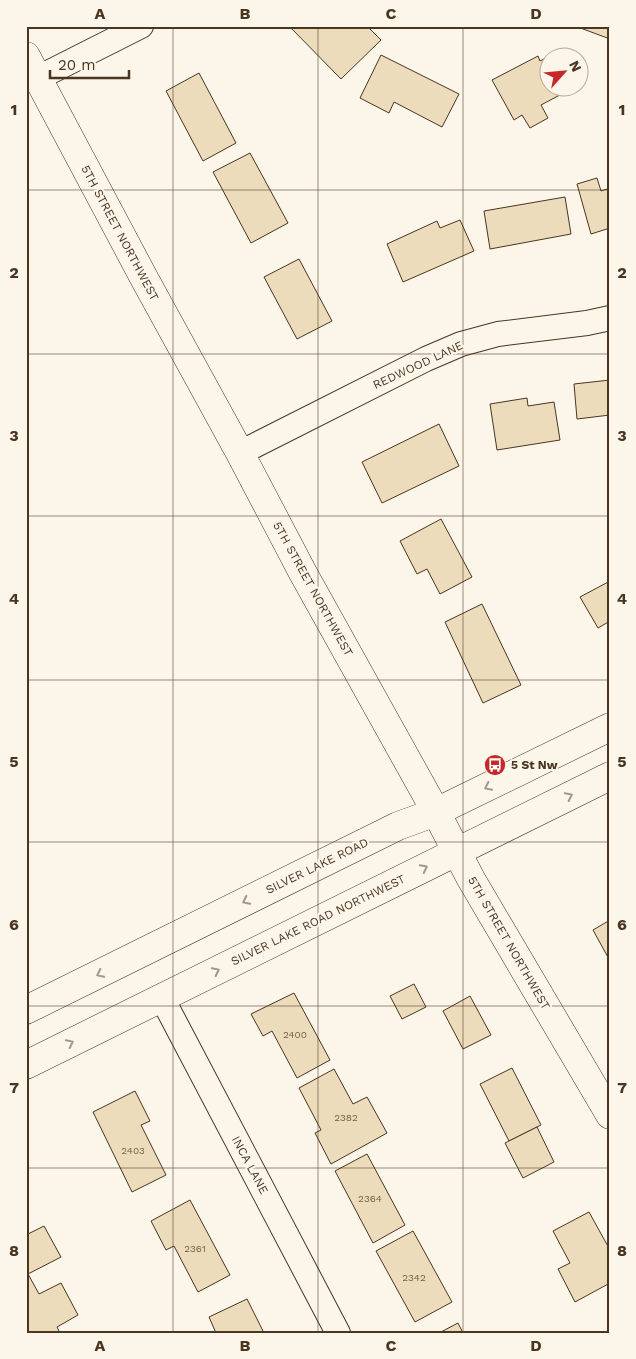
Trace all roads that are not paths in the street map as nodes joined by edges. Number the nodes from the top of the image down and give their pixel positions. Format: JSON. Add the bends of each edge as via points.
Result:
{"nodes":[{"id":1,"x":141,"y":26,"type":"edge"},
{"id":2,"x":32,"y":67,"type":"edge"},
{"id":3,"x":610,"y":318,"type":"edge"},
{"id":4,"x":240,"y":453,"type":"junction"},
{"id":5,"x":610,"y":727,"type":"edge"},
{"id":6,"x":610,"y":776,"type":"edge"},
{"id":7,"x":436,"y":812,"type":"junction"},
{"id":8,"x":457,"y":851,"type":"junction"},
{"id":9,"x":162,"y":998,"type":"junction"},
{"id":10,"x":26,"y":1010,"type":"edge"},
{"id":11,"x":26,"y":1065,"type":"edge"},
{"id":12,"x":610,"y":1115,"type":"edge"},
{"id":13,"x":338,"y":1333,"type":"edge"}],
"edges":[{"from":1,"to":2,"type":"street"},
{"from":2,"to":4,"type":"main road","name":"5TH STREET NORTHWEST"},
{"from":3,"to":4,"type":"street","name":"REDWOOD LANE","via":[[498,334],[461,344]]},
{"from":4,"to":7,"type":"main road","name":"5TH STREET NORTHWEST"},
{"from":5,"to":7,"type":"main road","name":"SILVER LAKE ROAD","one_way":true},
{"from":8,"to":6,"type":"main road","name":"SILVER LAKE ROAD NORTHWEST","one_way":true},
{"from":7,"to":8,"type":"main road","name":"5TH STREET NORTHWEST"},
{"from":7,"to":10,"type":"main road","name":"SILVER LAKE ROAD","one_way":true,"via":[[398,826]]},
{"from":9,"to":8,"type":"main road","name":"SILVER LAKE ROAD NORTHWEST","one_way":true},
{"from":8,"to":12,"type":"main road","name":"5TH STREET NORTHWEST"},
{"from":11,"to":9,"type":"main road","name":"SILVER LAKE ROAD NORTHWEST","one_way":true},
{"from":9,"to":13,"type":"street","name":"INCA LANE"}]}
